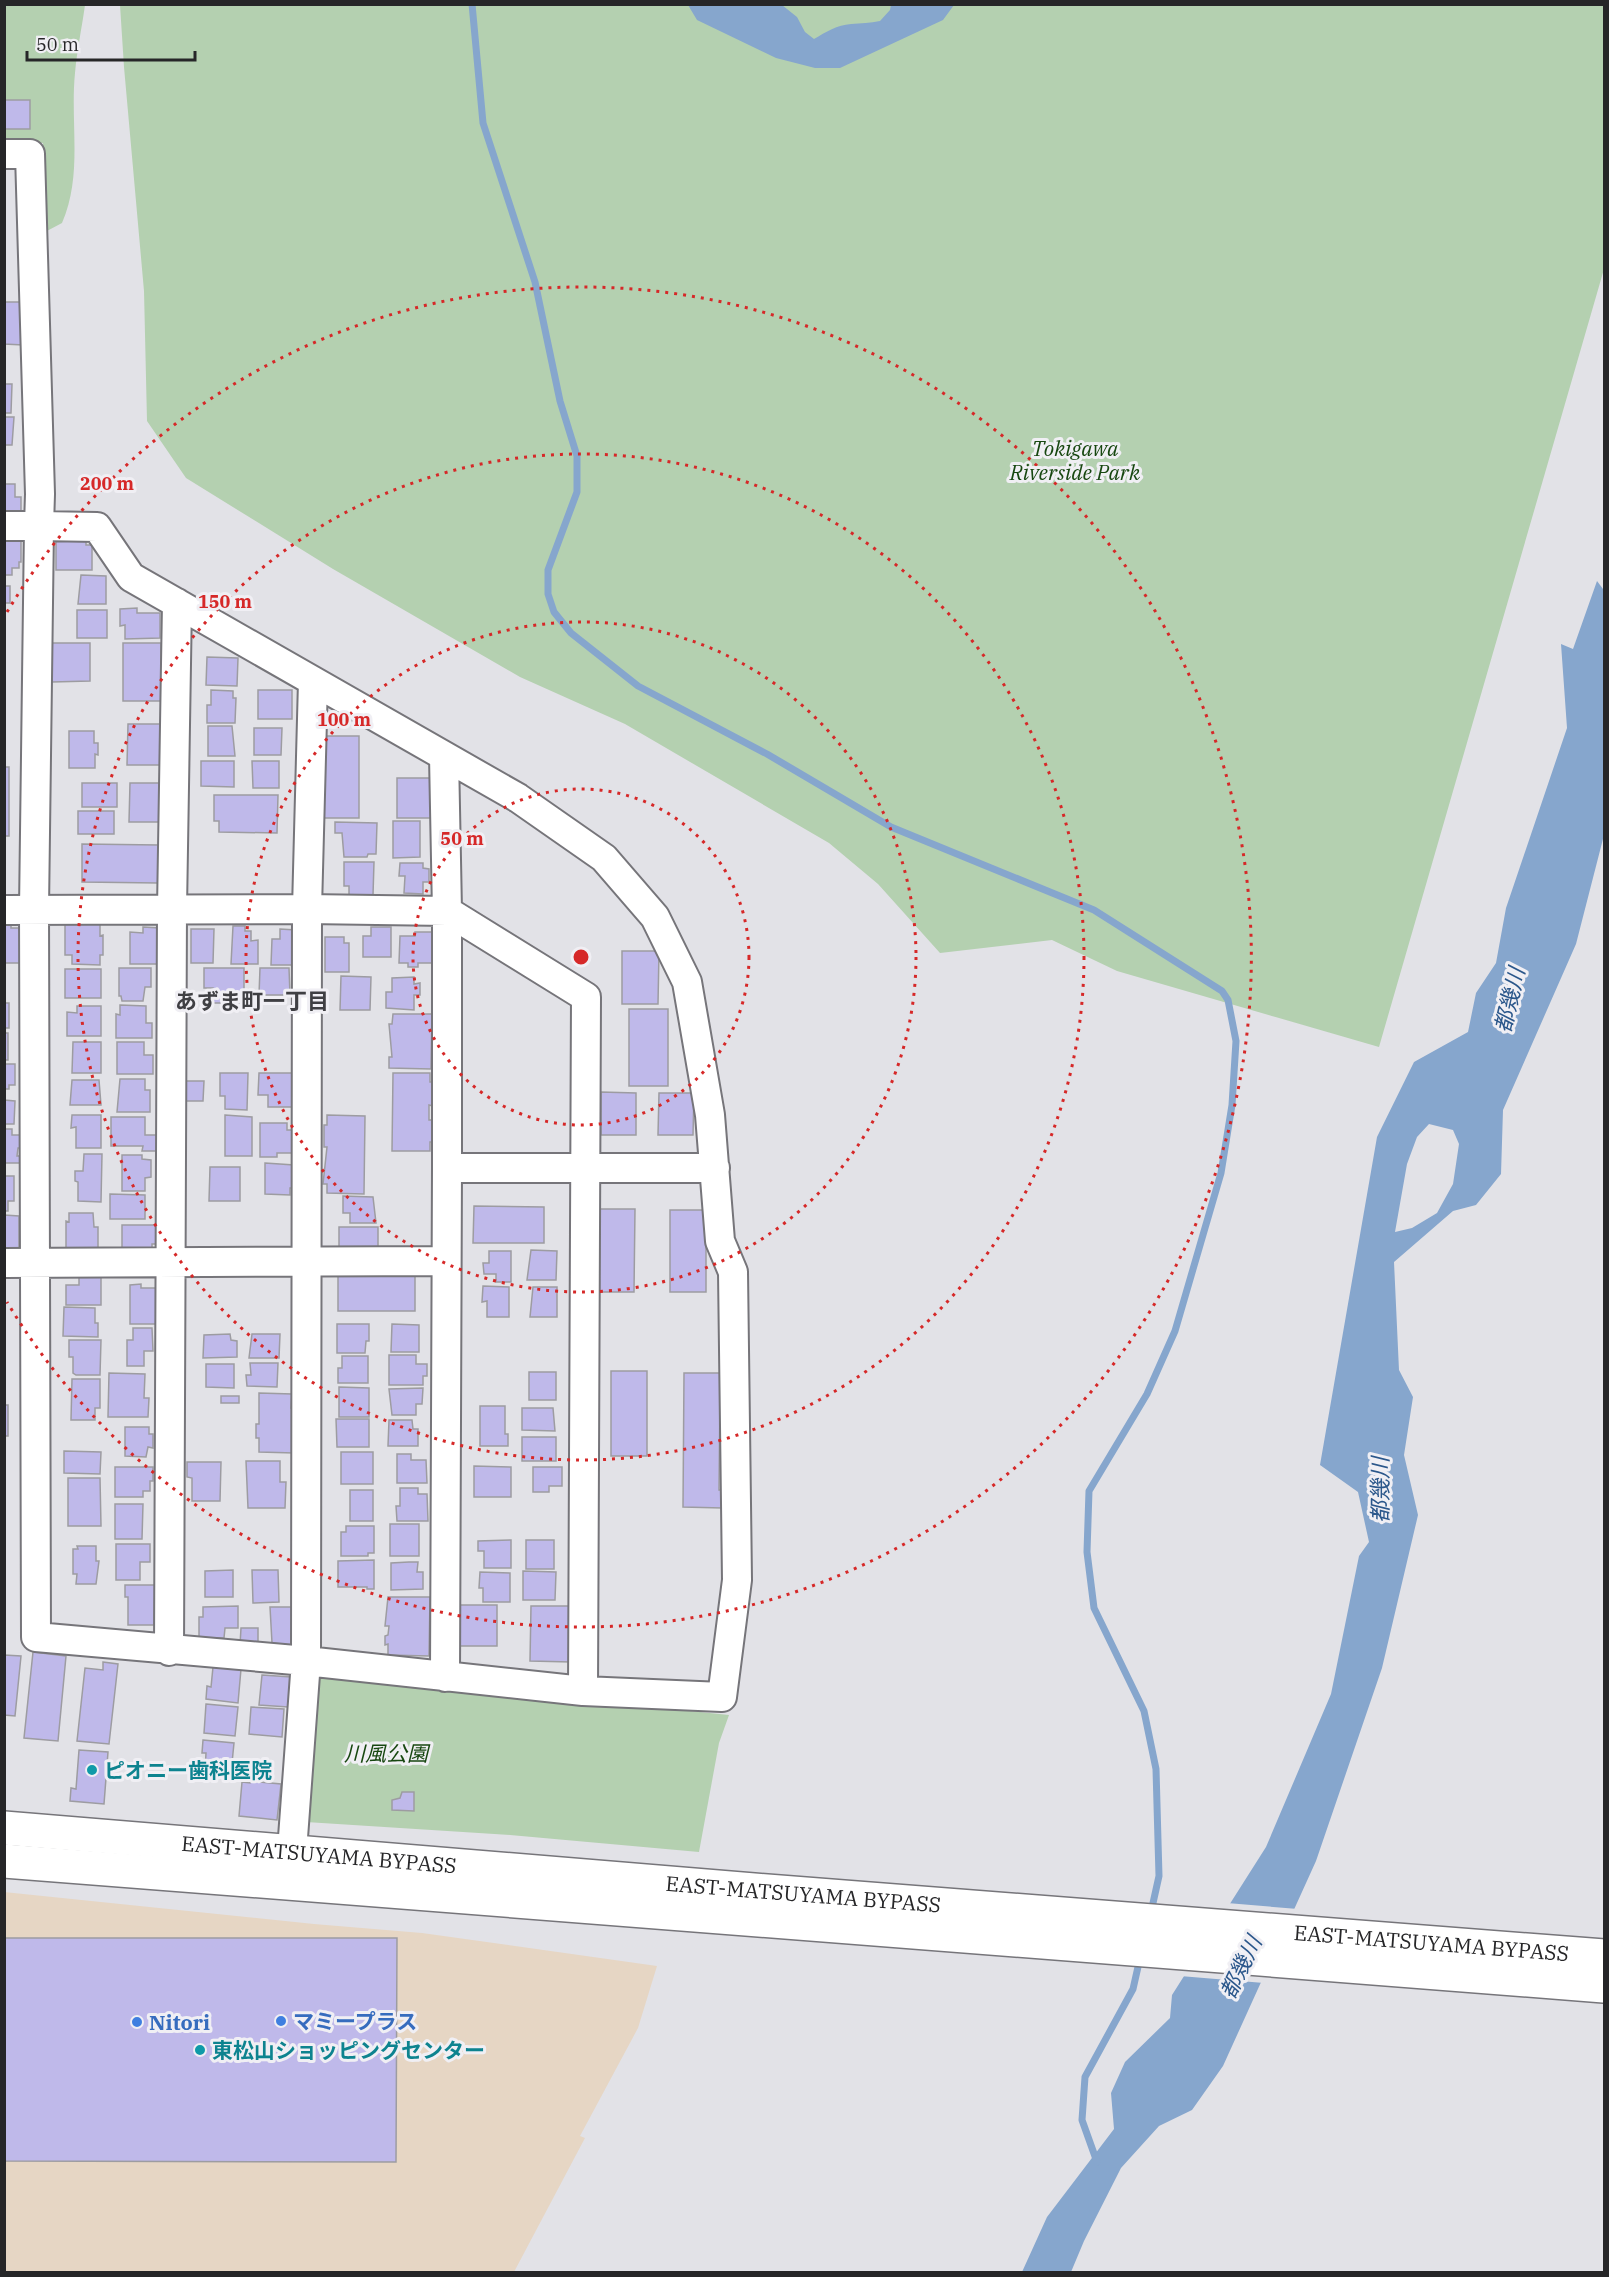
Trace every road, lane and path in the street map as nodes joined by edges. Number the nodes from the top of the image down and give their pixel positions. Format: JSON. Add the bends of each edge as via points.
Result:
{"nodes":[{"id":1,"x":4,"y":154,"type":"edge"},
{"id":2,"x":4,"y":526,"type":"edge"},
{"id":3,"x":39,"y":526,"type":"junction"},
{"id":4,"x":177,"y":603,"type":"junction"},
{"id":5,"x":312,"y":681,"type":"junction"},
{"id":6,"x":444,"y":756,"type":"junction"},
{"id":7,"x":34,"y":909,"type":"junction"},
{"id":8,"x":172,"y":909,"type":"junction"},
{"id":9,"x":307,"y":909,"type":"junction"},
{"id":10,"x":4,"y":910,"type":"edge"},
{"id":11,"x":447,"y":910,"type":"junction"},
{"id":12,"x":584,"y":1167,"type":"junction"},
{"id":13,"x":447,"y":1168,"type":"junction"},
{"id":14,"x":715,"y":1168,"type":"junction"},
{"id":15,"x":446,"y":1261,"type":"junction"},
{"id":16,"x":305,"y":1262,"type":"junction"},
{"id":17,"x":4,"y":1263,"type":"edge"},
{"id":18,"x":34,"y":1263,"type":"junction"},
{"id":19,"x":170,"y":1263,"type":"junction"},
{"id":20,"x":170,"y":1651,"type":"junction"},
{"id":21,"x":306,"y":1661,"type":"junction"},
{"id":22,"x":445,"y":1677,"type":"junction"},
{"id":23,"x":583,"y":1691,"type":"junction"},
{"id":24,"x":4,"y":1828,"type":"edge"},
{"id":25,"x":292,"y":1851,"type":"junction"},
{"id":26,"x":4,"y":1861,"type":"edge"},
{"id":27,"x":772,"y":1906,"type":"junction"},
{"id":28,"x":1602,"y":1976,"type":"edge"}],
"edges":[{"from":1,"to":3,"type":"street","via":[[30,154]]},
{"from":2,"to":3,"type":"street"},
{"from":3,"to":4,"type":"street","via":[[97,527],[131,577]]},
{"from":3,"to":7,"type":"street"},
{"from":4,"to":5,"type":"street"},
{"from":4,"to":8,"type":"street"},
{"from":5,"to":6,"type":"street"},
{"from":5,"to":9,"type":"street"},
{"from":6,"to":11,"type":"street"},
{"from":6,"to":14,"type":"street","via":[[518,798],[604,858],[655,917],[687,982]]},
{"from":7,"to":8,"type":"street"},
{"from":7,"to":10,"type":"street"},
{"from":7,"to":18,"type":"street"},
{"from":8,"to":9,"type":"street"},
{"from":8,"to":19,"type":"street"},
{"from":9,"to":11,"type":"street"},
{"from":9,"to":16,"type":"street"},
{"from":11,"to":12,"type":"street","via":[[586,997]]},
{"from":11,"to":13,"type":"street"},
{"from":12,"to":13,"type":"street"},
{"from":12,"to":14,"type":"street"},
{"from":12,"to":23,"type":"street"},
{"from":13,"to":15,"type":"street"},
{"from":14,"to":23,"type":"street","via":[[720,1241],[733,1272],[736,1497],[737,1580],[722,1696]]},
{"from":15,"to":16,"type":"street"},
{"from":15,"to":22,"type":"street"},
{"from":16,"to":19,"type":"street"},
{"from":16,"to":21,"type":"street"},
{"from":17,"to":18,"type":"street"},
{"from":18,"to":19,"type":"street"},
{"from":18,"to":20,"type":"street","via":[[36,1637]]},
{"from":19,"to":20,"type":"street"},
{"from":20,"to":21,"type":"street"},
{"from":21,"to":22,"type":"street"},
{"from":21,"to":25,"type":"street"},
{"from":22,"to":23,"type":"street"},
{"from":24,"to":25,"type":"highway","name":"EAST-MATSUYAMA BYPASS"},
{"from":25,"to":27,"type":"highway","name":"EAST-MATSUYAMA BYPASS"},
{"from":26,"to":27,"type":"highway","name":"EAST-MATSUYAMA BYPASS"},
{"from":27,"to":28,"type":"highway","name":"EAST-MATSUYAMA BYPASS"}]}
